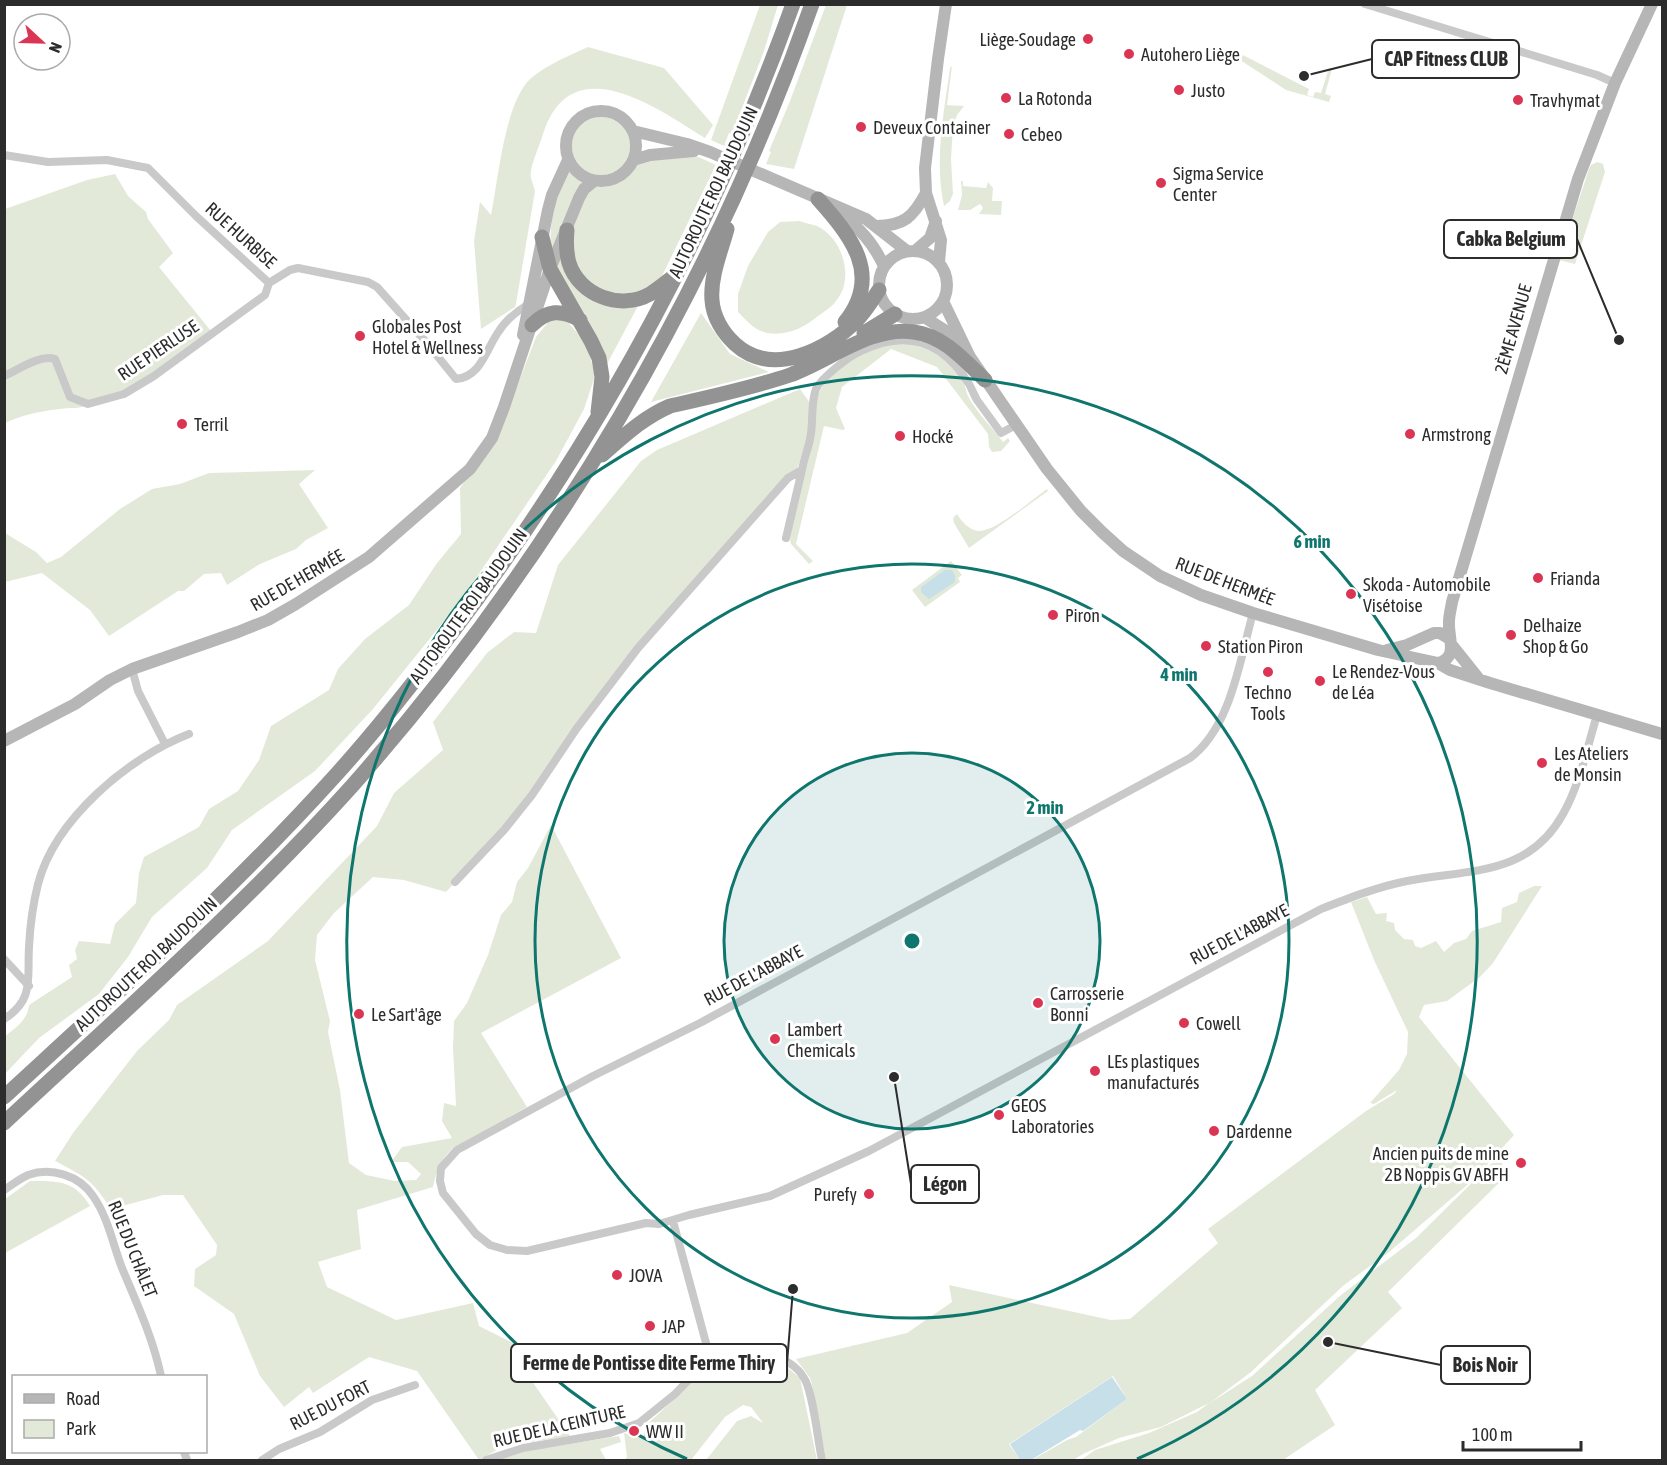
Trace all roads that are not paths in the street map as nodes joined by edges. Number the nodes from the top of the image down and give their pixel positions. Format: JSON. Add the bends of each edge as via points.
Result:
{"nodes":[{"id":1,"x":793,"y":4,"type":"edge"},
{"id":2,"x":812,"y":4,"type":"edge"},
{"id":3,"x":946,"y":4,"type":"edge"},
{"id":4,"x":1365,"y":4,"type":"edge"},
{"id":5,"x":1652,"y":4,"type":"edge"},
{"id":6,"x":1615,"y":83,"type":"junction"},
{"id":7,"x":633,"y":131,"type":"junction"},
{"id":8,"x":704,"y":150,"type":"junction"},
{"id":9,"x":4,"y":155,"type":"edge"},
{"id":10,"x":568,"y":159,"type":"junction"},
{"id":11,"x":633,"y":160,"type":"junction"},
{"id":12,"x":594,"y":181,"type":"junction"},
{"id":13,"x":738,"y":191,"type":"junction"},
{"id":14,"x":926,"y":193,"type":"junction"},
{"id":15,"x":818,"y":199,"type":"junction"},
{"id":16,"x":936,"y":221,"type":"junction"},
{"id":17,"x":876,"y":226,"type":"junction"},
{"id":18,"x":567,"y":230,"type":"junction"},
{"id":19,"x":542,"y":237,"type":"junction"},
{"id":20,"x":911,"y":251,"type":"junction"},
{"id":21,"x":939,"y":262,"type":"junction"},
{"id":22,"x":884,"y":266,"type":"junction"},
{"id":23,"x":550,"y":270,"type":"junction"},
{"id":24,"x":677,"y":273,"type":"junction"},
{"id":25,"x":269,"y":283,"type":"junction"},
{"id":26,"x":879,"y":290,"type":"junction"},
{"id":27,"x":943,"y":301,"type":"junction"},
{"id":28,"x":527,"y":305,"type":"junction"},
{"id":29,"x":895,"y":314,"type":"junction"},
{"id":30,"x":924,"y":317,"type":"junction"},
{"id":31,"x":580,"y":320,"type":"junction"},
{"id":32,"x":504,"y":324,"type":"junction"},
{"id":33,"x":527,"y":326,"type":"junction"},
{"id":34,"x":824,"y":343,"type":"junction"},
{"id":35,"x":970,"y":357,"type":"junction"},
{"id":36,"x":824,"y":360,"type":"junction"},
{"id":37,"x":4,"y":376,"type":"edge"},
{"id":38,"x":985,"y":380,"type":"junction"},
{"id":39,"x":596,"y":421,"type":"junction"},
{"id":40,"x":1016,"y":425,"type":"junction"},
{"id":41,"x":593,"y":462,"type":"junction"},
{"id":42,"x":802,"y":470,"type":"junction"},
{"id":43,"x":786,"y":538,"type":"dead end"},
{"id":44,"x":1452,"y":602,"type":"junction"},
{"id":45,"x":1253,"y":613,"type":"junction"},
{"id":46,"x":1429,"y":636,"type":"junction"},
{"id":47,"x":1451,"y":642,"type":"junction"},
{"id":48,"x":1386,"y":650,"type":"junction"},
{"id":49,"x":1432,"y":662,"type":"junction"},
{"id":50,"x":132,"y":669,"type":"junction"},
{"id":51,"x":1479,"y":679,"type":"junction"},
{"id":52,"x":1597,"y":715,"type":"junction"},
{"id":53,"x":189,"y":734,"type":"dead end"},
{"id":54,"x":1662,"y":734,"type":"edge"},
{"id":55,"x":4,"y":741,"type":"edge"},
{"id":56,"x":165,"y":744,"type":"junction"},
{"id":57,"x":455,"y":882,"type":"dead end"},
{"id":58,"x":4,"y":958,"type":"edge"},
{"id":59,"x":29,"y":986,"type":"junction"},
{"id":60,"x":4,"y":1019,"type":"edge"},
{"id":61,"x":4,"y":1097,"type":"edge"},
{"id":62,"x":4,"y":1123,"type":"edge"},
{"id":63,"x":4,"y":1190,"type":"edge"},
{"id":64,"x":673,"y":1221,"type":"junction"},
{"id":65,"x":709,"y":1354,"type":"junction"},
{"id":66,"x":161,"y":1375,"type":"edge"},
{"id":67,"x":415,"y":1385,"type":"dead end"},
{"id":68,"x":262,"y":1461,"type":"edge"},
{"id":69,"x":486,"y":1461,"type":"edge"},
{"id":70,"x":822,"y":1461,"type":"edge"}],
"edges":[{"from":1,"to":24,"type":"highway","name":"AUTOROUTE ROI BAUDOUIN","via":[[741,138]]},
{"from":2,"to":13,"type":"highway","name":"AUTOROUTE ROI BAUDOUIN"},
{"from":3,"to":14,"type":"street","via":[[928,135]]},
{"from":4,"to":6,"type":"street"},
{"from":5,"to":6,"type":"street","name":"2ÈME AVENUE"},
{"from":6,"to":44,"type":"street","name":"2ÈME AVENUE","via":[[1558,239]]},
{"from":7,"to":8,"type":"street","name":"RUE DE HERMÉE"},
{"from":7,"to":10,"type":"street","name":"RUE DE HERMÉE","via":[[613,113],[587,114],[568,133]]},
{"from":7,"to":11,"type":"street"},
{"from":8,"to":11,"type":"street","name":"RUE DE HERMÉE"},
{"from":8,"to":15,"type":"street","name":"RUE DE HERMÉE"},
{"from":9,"to":25,"type":"street","name":"RUE HURBISE","via":[[48,162],[107,160],[148,168]]},
{"from":10,"to":12,"type":"street","via":[[578,174]]},
{"from":10,"to":19,"type":"street","name":"RUE DE HERMÉE","via":[[552,195]]},
{"from":11,"to":12,"type":"street","name":"RUE DE HERMÉE","via":[[621,175]]},
{"from":12,"to":18,"type":"street","name":"RUE DE HERMÉE","via":[[581,193]]},
{"from":13,"to":34,"type":"highway","via":[[712,288],[713,308],[720,324],[738,347],[768,360],[789,359]]},
{"from":13,"to":41,"type":"highway","name":"AUTOROUTE ROI BAUDOUIN","via":[[650,364]]},
{"from":14,"to":16,"type":"street"},
{"from":14,"to":17,"type":"street","via":[[908,219]]},
{"from":15,"to":17,"type":"street","name":"RUE DE HERMÉE"},
{"from":15,"to":22,"type":"street","name":"RUE DE HERMÉE","via":[[863,232]]},
{"from":15,"to":34,"type":"highway","via":[[849,236],[862,272],[856,306]]},
{"from":16,"to":20,"type":"street","via":[[930,238]]},
{"from":16,"to":21,"type":"street","via":[[941,240]]},
{"from":17,"to":20,"type":"street","name":"RUE DE HERMÉE"},
{"from":18,"to":23,"type":"street","name":"RUE DE HERMÉE"},
{"from":18,"to":24,"type":"highway","via":[[567,254],[573,273],[586,288],[607,299],[626,301],[649,295]]},
{"from":19,"to":23,"type":"highway"},
{"from":19,"to":28,"type":"street","name":"RUE DE HERMÉE"},
{"from":20,"to":21,"type":"street","name":"RUE DE HERMÉE","via":[[924,252]]},
{"from":20,"to":22,"type":"street","via":[[898,254]]},
{"from":21,"to":27,"type":"street","name":"RUE DE HERMÉE","via":[[946,280]]},
{"from":22,"to":26,"type":"street"},
{"from":23,"to":31,"type":"highway"},
{"from":23,"to":33,"type":"street","name":"RUE DE HERMÉE"},
{"from":24,"to":39,"type":"highway","name":"AUTOROUTE ROI BAUDOUIN"},
{"from":25,"to":32,"type":"street","name":"RUE HURBISE","via":[[298,268],[368,282],[377,287],[456,379],[472,375]]},
{"from":25,"to":37,"type":"street","name":"RUE PIERLUSE","via":[[265,296],[124,394],[88,404],[70,397],[55,359],[50,357]]},
{"from":26,"to":29,"type":"street","via":[[884,304]]},
{"from":26,"to":34,"type":"highway","via":[[856,321]]},
{"from":27,"to":30,"type":"street"},
{"from":27,"to":35,"type":"street","name":"RUE DE HERMÉE"},
{"from":28,"to":32,"type":"street","name":"RUE HURBISE"},
{"from":28,"to":33,"type":"street","name":"RUE DE HERMÉE"},
{"from":29,"to":30,"type":"street","name":"RUE DE HERMÉE","via":[[909,319]]},
{"from":29,"to":36,"type":"highway"},
{"from":30,"to":35,"type":"street","name":"RUE DE HERMÉE","via":[[946,331]]},
{"from":31,"to":33,"type":"highway","via":[[554,312]]},
{"from":31,"to":39,"type":"highway","via":[[601,368]]},
{"from":32,"to":33,"type":"street"},
{"from":33,"to":50,"type":"street","name":"RUE DE HERMÉE","via":[[504,407],[484,450],[470,469],[369,557],[268,620]]},
{"from":35,"to":38,"type":"street","name":"RUE DE HERMÉE"},
{"from":36,"to":38,"type":"highway","via":[[873,336],[914,332],[933,336]]},
{"from":36,"to":41,"type":"highway","via":[[791,375],[656,412]]},
{"from":38,"to":40,"type":"street","name":"RUE DE HERMÉE"},
{"from":39,"to":61,"type":"highway","name":"AUTOROUTE ROI BAUDOUIN","via":[[531,525],[410,688],[337,774],[193,922]]},
{"from":40,"to":42,"type":"street","via":[[1001,433],[969,383],[932,345],[891,339],[856,353],[817,387],[811,438]]},
{"from":40,"to":45,"type":"street","name":"RUE DE HERMÉE","via":[[1081,511],[1123,551],[1160,576]]},
{"from":41,"to":62,"type":"highway","name":"AUTOROUTE ROI BAUDOUIN","via":[[482,625],[352,785],[208,933]]},
{"from":42,"to":43,"type":"street"},
{"from":42,"to":57,"type":"street","via":[[788,478],[638,648],[532,795]]},
{"from":44,"to":46,"type":"street","name":"2ÈME AVENUE"},
{"from":44,"to":47,"type":"street","name":"2ÈME AVENUE"},
{"from":45,"to":48,"type":"street","name":"RUE DE HERMÉE"},
{"from":45,"to":64,"type":"street","name":"RUE DE L'ABBAYE","via":[[1224,714],[1210,740],[1190,758],[457,1150],[441,1168],[443,1193],[476,1234],[490,1245],[507,1250],[527,1251],[646,1223]]},
{"from":46,"to":47,"type":"street","via":[[1440,633]]},
{"from":46,"to":48,"type":"street"},
{"from":46,"to":49,"type":"street","via":[[1422,651]]},
{"from":47,"to":49,"type":"street","via":[[1450,655],[1443,662]]},
{"from":47,"to":51,"type":"street"},
{"from":48,"to":49,"type":"street","name":"RUE DE HERMÉE"},
{"from":49,"to":51,"type":"street","name":"RUE DE HERMÉE"},
{"from":50,"to":55,"type":"street","name":"RUE DE HERMÉE"},
{"from":50,"to":56,"type":"street","via":[[138,691]]},
{"from":51,"to":52,"type":"street","name":"RUE DE HERMÉE"},
{"from":52,"to":54,"type":"street","name":"RUE DE HERMÉE"},
{"from":52,"to":64,"type":"street","name":"RUE DE L'ABBAYE","via":[[1564,813],[1538,846],[1520,858],[1484,870],[1408,880],[1330,905],[869,1151],[770,1196]]},
{"from":53,"to":56,"type":"street"},
{"from":56,"to":59,"type":"street","via":[[108,784],[66,826],[51,851],[38,884],[32,916]]},
{"from":58,"to":59,"type":"street"},
{"from":59,"to":60,"type":"street","via":[[22,1003]]},
{"from":63,"to":66,"type":"street","name":"RUE DU CHÂLET","via":[[28,1175],[57,1172],[92,1194],[153,1343]]},
{"from":64,"to":65,"type":"street"},
{"from":65,"to":69,"type":"street","name":"RUE DE LA CEINTURE","via":[[682,1387],[639,1423],[610,1433],[523,1448]]},
{"from":65,"to":70,"type":"street","via":[[781,1358],[799,1371],[808,1385]]},
{"from":67,"to":68,"type":"street","name":"RUE DU FORT","via":[[372,1400]]}]}
